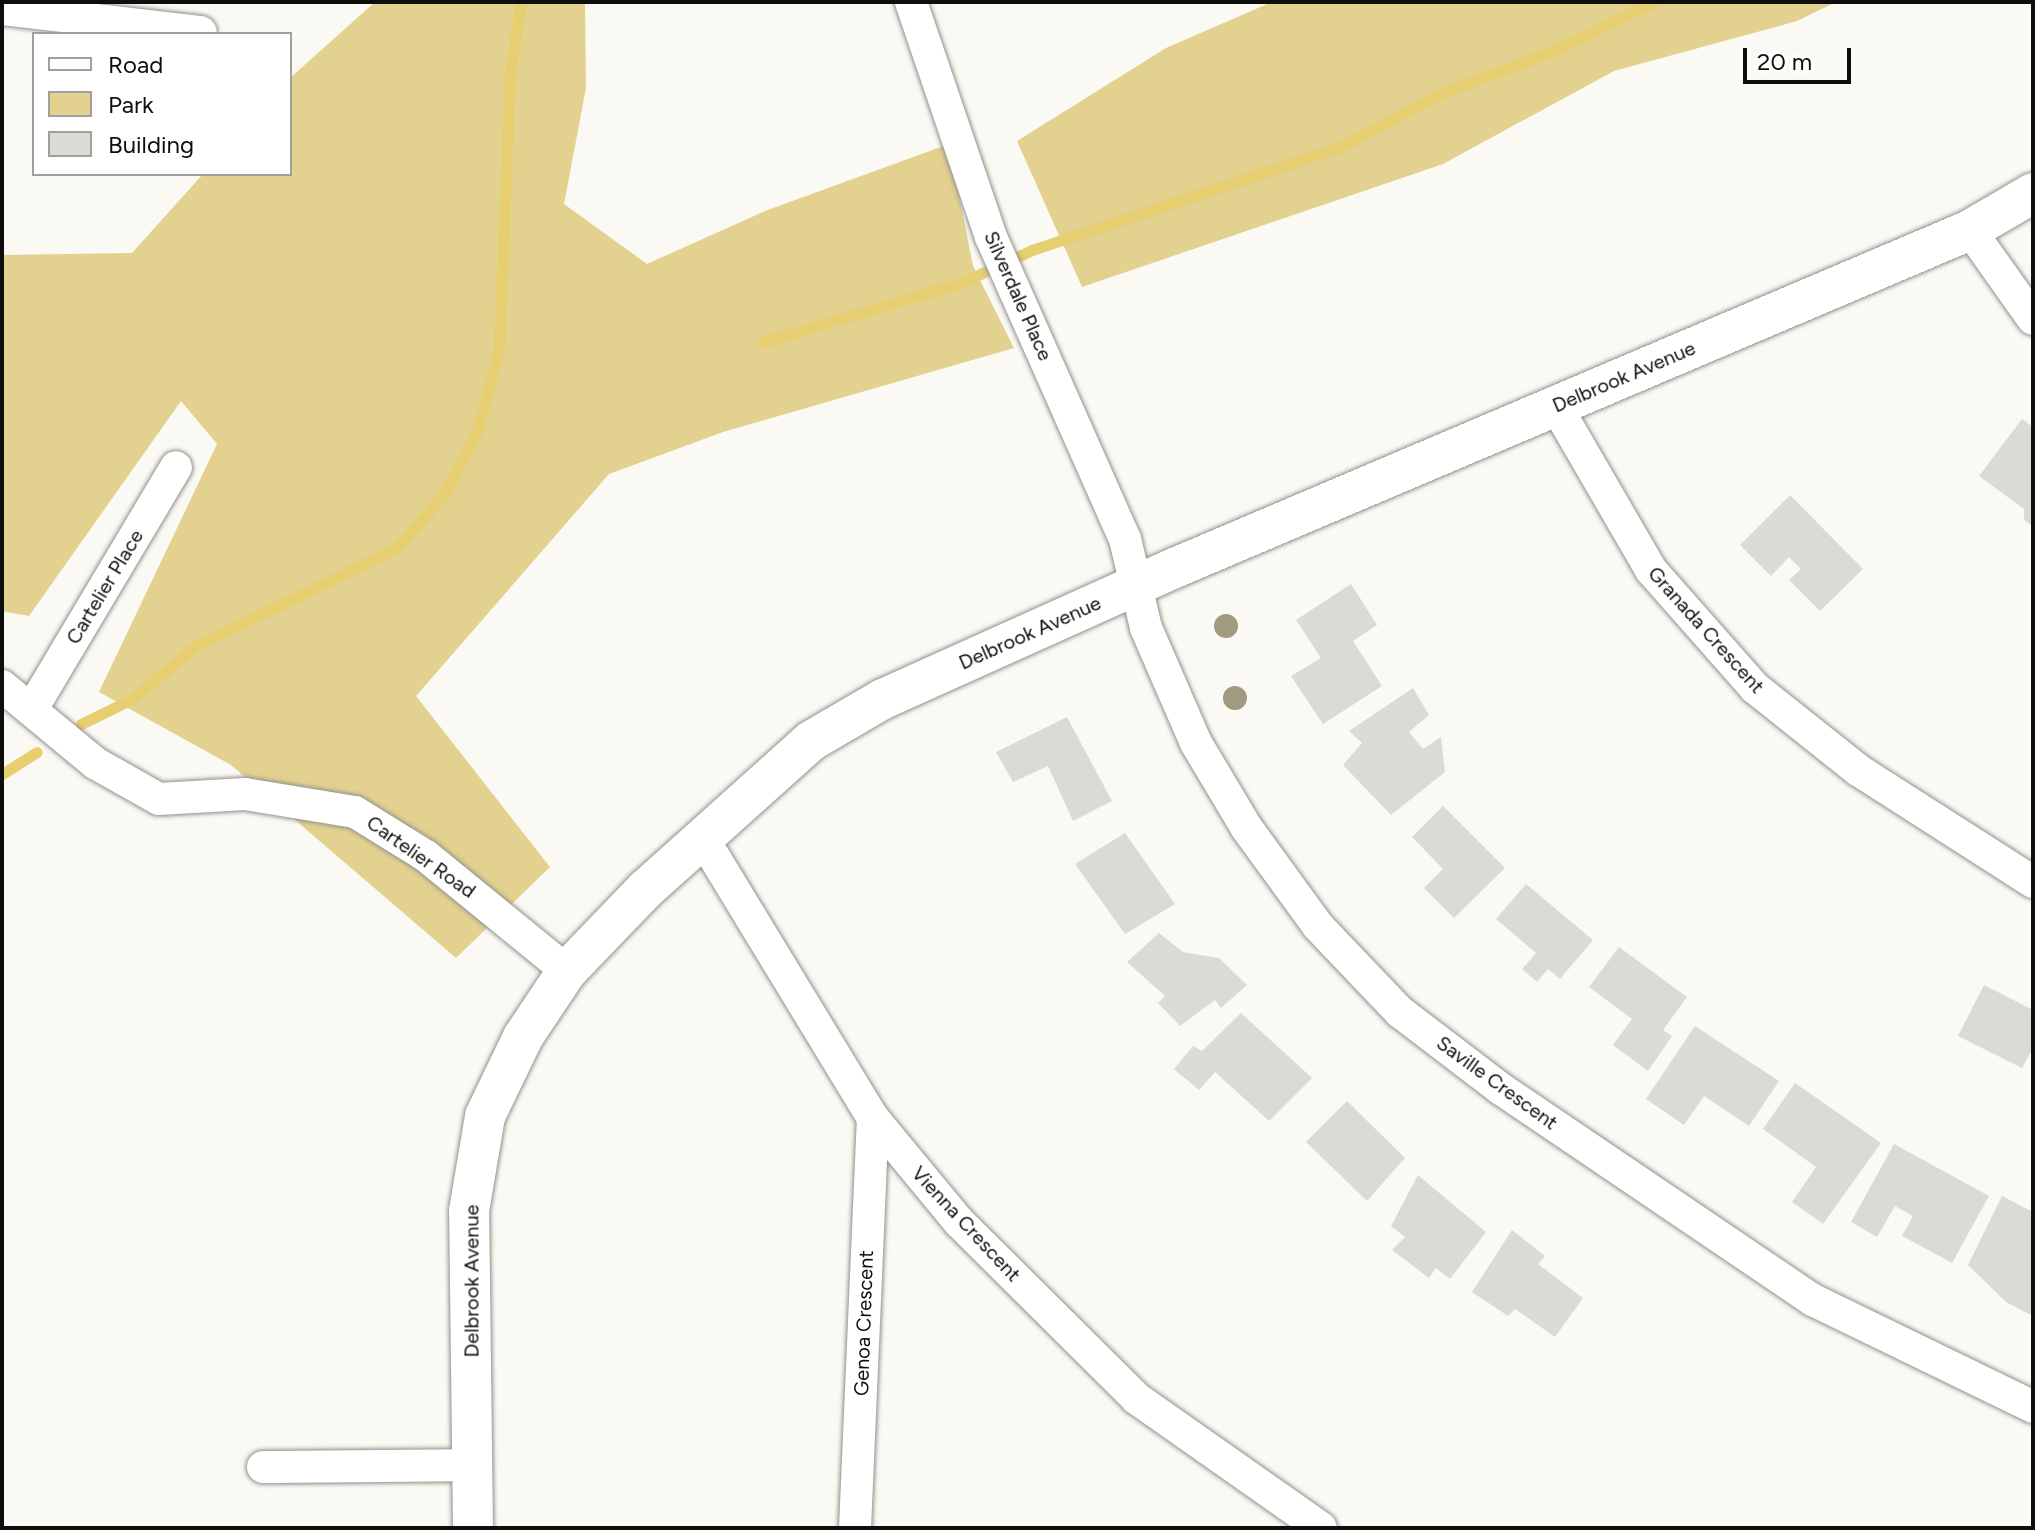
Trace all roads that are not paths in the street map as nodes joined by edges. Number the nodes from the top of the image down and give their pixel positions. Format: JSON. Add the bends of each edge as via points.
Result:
{"nodes":[{"id":1,"x":3,"y":2,"type":"edge"},
{"id":2,"x":911,"y":2,"type":"edge"},
{"id":3,"x":2,"y":9,"type":"edge"},
{"id":4,"x":201,"y":32,"type":"dead end"},
{"id":5,"x":2033,"y":193,"type":"edge"},
{"id":6,"x":1970,"y":230,"type":"junction"},
{"id":7,"x":2033,"y":319,"type":"edge"},
{"id":8,"x":1556,"y":406,"type":"junction"},
{"id":9,"x":176,"y":467,"type":"dead end"},
{"id":10,"x":1136,"y":586,"type":"junction"},
{"id":11,"x":2,"y":686,"type":"edge"},
{"id":12,"x":33,"y":707,"type":"junction"},
{"id":13,"x":702,"y":837,"type":"junction"},
{"id":14,"x":2033,"y":882,"type":"edge"},
{"id":15,"x":567,"y":971,"type":"junction"},
{"id":16,"x":873,"y":1118,"type":"junction"},
{"id":17,"x":2033,"y":1407,"type":"edge"},
{"id":18,"x":472,"y":1465,"type":"junction"},
{"id":19,"x":263,"y":1467,"type":"dead end"},
{"id":20,"x":473,"y":1528,"type":"edge"},
{"id":21,"x":855,"y":1528,"type":"edge"},
{"id":22,"x":1321,"y":1528,"type":"edge"}],
"edges":[{"from":1,"to":3,"type":"street"},
{"from":2,"to":10,"type":"street","name":"Silverdale Place","via":[[991,237],[1125,539]]},
{"from":3,"to":4,"type":"street"},
{"from":5,"to":6,"type":"street","name":"Delbrook Avenue"},
{"from":6,"to":7,"type":"street"},
{"from":6,"to":8,"type":"street","name":"Delbrook Avenue"},
{"from":8,"to":10,"type":"street","name":"Delbrook Avenue"},
{"from":8,"to":14,"type":"street","name":"Granada Crescent","via":[[1651,570],[1755,688],[1858,770]]},
{"from":9,"to":12,"type":"street","name":"Cartelier Place"},
{"from":10,"to":13,"type":"street","name":"Delbrook Avenue","via":[[883,699],[811,741]]},
{"from":10,"to":17,"type":"street","name":"Saville Crescent","via":[[1146,628],[1196,743],[1246,827],[1318,926],[1400,1012],[1501,1089],[1813,1300]]},
{"from":11,"to":12,"type":"street","name":"Cartelier Road"},
{"from":12,"to":15,"type":"street","name":"Cartelier Road","via":[[95,763],[159,799],[245,794],[355,812],[426,856]]},
{"from":13,"to":15,"type":"street","name":"Delbrook Avenue"},
{"from":13,"to":16,"type":"street","name":"Vienna Crescent"},
{"from":15,"to":18,"type":"street","name":"Delbrook Avenue","via":[[523,1037],[485,1116],[469,1211]]},
{"from":16,"to":21,"type":"street","name":"Genoa Crescent"},
{"from":16,"to":22,"type":"street","name":"Vienna Crescent","via":[[959,1222],[1136,1398]]},
{"from":18,"to":19,"type":"street"},
{"from":18,"to":20,"type":"street","name":"Delbrook Avenue"}]}
